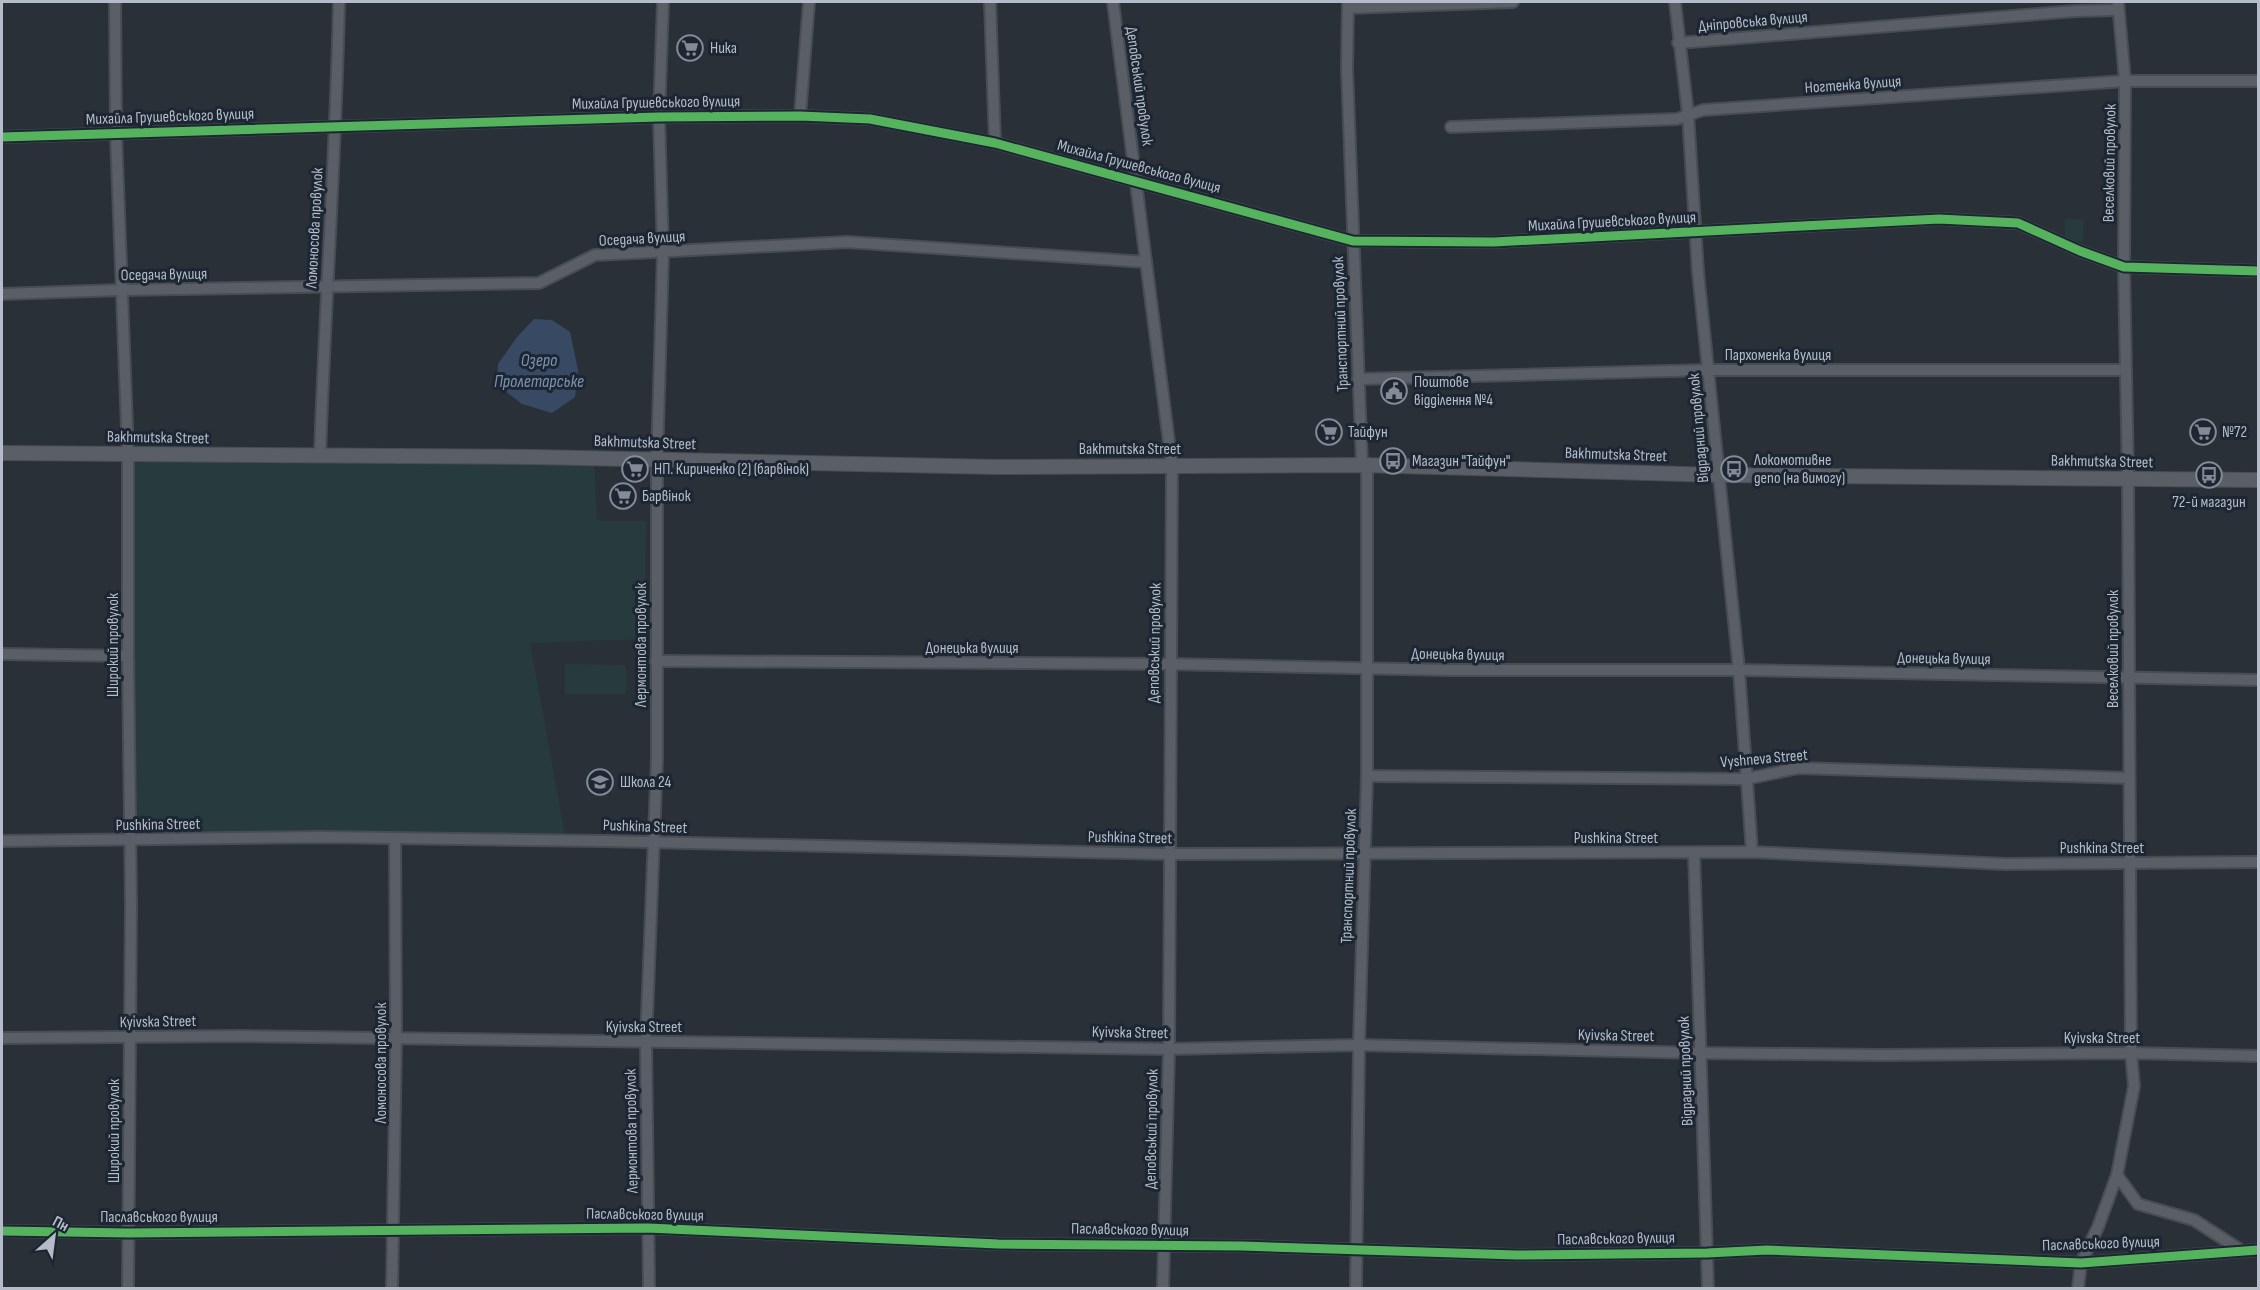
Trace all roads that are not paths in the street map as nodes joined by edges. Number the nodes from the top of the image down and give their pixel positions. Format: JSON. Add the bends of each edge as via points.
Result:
{"nodes":[{"id":1,"x":115,"y":2,"type":"edge"},
{"id":2,"x":339,"y":2,"type":"edge"},
{"id":3,"x":663,"y":2,"type":"edge"},
{"id":4,"x":809,"y":2,"type":"edge"},
{"id":5,"x":990,"y":2,"type":"edge"},
{"id":6,"x":1113,"y":2,"type":"edge"},
{"id":7,"x":1513,"y":2,"type":"edge"},
{"id":8,"x":1675,"y":2,"type":"edge"},
{"id":9,"x":1348,"y":5,"type":"edge"},
{"id":10,"x":2118,"y":6,"type":"edge"},
{"id":11,"x":1678,"y":43,"type":"junction"},
{"id":12,"x":2125,"y":81,"type":"junction"},
{"id":13,"x":2259,"y":81,"type":"edge"},
{"id":14,"x":1688,"y":114,"type":"junction"},
{"id":15,"x":800,"y":116,"type":"junction"},
{"id":16,"x":659,"y":117,"type":"junction"},
{"id":17,"x":336,"y":126,"type":"junction"},
{"id":18,"x":1451,"y":126,"type":"dead end"},
{"id":19,"x":116,"y":134,"type":"junction"},
{"id":20,"x":2,"y":137,"type":"edge"},
{"id":21,"x":995,"y":143,"type":"junction"},
{"id":22,"x":1137,"y":182,"type":"junction"},
{"id":23,"x":1695,"y":233,"type":"junction"},
{"id":24,"x":1353,"y":241,"type":"junction"},
{"id":25,"x":663,"y":252,"type":"junction"},
{"id":26,"x":1146,"y":261,"type":"junction"},
{"id":27,"x":2124,"y":267,"type":"junction"},
{"id":28,"x":2259,"y":270,"type":"edge"},
{"id":29,"x":327,"y":288,"type":"junction"},
{"id":30,"x":121,"y":290,"type":"junction"},
{"id":31,"x":2,"y":294,"type":"edge"},
{"id":32,"x":1708,"y":370,"type":"junction"},
{"id":33,"x":2126,"y":370,"type":"junction"},
{"id":34,"x":1358,"y":379,"type":"junction"},
{"id":35,"x":2,"y":453,"type":"edge"},
{"id":36,"x":128,"y":454,"type":"junction"},
{"id":37,"x":320,"y":456,"type":"junction"},
{"id":38,"x":657,"y":460,"type":"junction"},
{"id":39,"x":1365,"y":465,"type":"junction"},
{"id":40,"x":1172,"y":466,"type":"junction"},
{"id":41,"x":1718,"y":475,"type":"junction"},
{"id":42,"x":2128,"y":478,"type":"junction"},
{"id":43,"x":2259,"y":480,"type":"edge"},
{"id":44,"x":2,"y":654,"type":"edge"},
{"id":45,"x":128,"y":656,"type":"junction"},
{"id":46,"x":656,"y":661,"type":"junction"},
{"id":47,"x":1170,"y":664,"type":"junction"},
{"id":48,"x":1366,"y":668,"type":"junction"},
{"id":49,"x":1738,"y":670,"type":"junction"},
{"id":50,"x":2128,"y":678,"type":"junction"},
{"id":51,"x":2259,"y":680,"type":"edge"},
{"id":52,"x":1367,"y":776,"type":"junction"},
{"id":53,"x":2128,"y":778,"type":"junction"},
{"id":54,"x":1746,"y":779,"type":"junction"},
{"id":55,"x":395,"y":838,"type":"junction"},
{"id":56,"x":2,"y":841,"type":"edge"},
{"id":57,"x":130,"y":841,"type":"junction"},
{"id":58,"x":653,"y":843,"type":"junction"},
{"id":59,"x":1694,"y":852,"type":"junction"},
{"id":60,"x":1752,"y":852,"type":"junction"},
{"id":61,"x":1168,"y":854,"type":"junction"},
{"id":62,"x":1365,"y":854,"type":"junction"},
{"id":63,"x":2259,"y":862,"type":"edge"},
{"id":64,"x":2129,"y":863,"type":"junction"},
{"id":65,"x":2,"y":1038,"type":"edge"},
{"id":66,"x":129,"y":1038,"type":"junction"},
{"id":67,"x":396,"y":1040,"type":"junction"},
{"id":68,"x":646,"y":1042,"type":"junction"},
{"id":69,"x":1359,"y":1045,"type":"junction"},
{"id":70,"x":1169,"y":1049,"type":"junction"},
{"id":71,"x":1700,"y":1053,"type":"junction"},
{"id":72,"x":2131,"y":1053,"type":"junction"},
{"id":73,"x":2259,"y":1056,"type":"edge"},
{"id":74,"x":2117,"y":1175,"type":"junction"},
{"id":75,"x":648,"y":1228,"type":"junction"},
{"id":76,"x":393,"y":1230,"type":"junction"},
{"id":77,"x":2,"y":1231,"type":"edge"},
{"id":78,"x":129,"y":1233,"type":"junction"},
{"id":79,"x":1164,"y":1246,"type":"junction"},
{"id":80,"x":1356,"y":1250,"type":"junction"},
{"id":81,"x":2259,"y":1250,"type":"edge"},
{"id":82,"x":2242,"y":1251,"type":"junction"},
{"id":83,"x":1707,"y":1253,"type":"junction"},
{"id":84,"x":2081,"y":1263,"type":"junction"},
{"id":85,"x":128,"y":1288,"type":"edge"},
{"id":86,"x":392,"y":1288,"type":"edge"},
{"id":87,"x":649,"y":1288,"type":"edge"},
{"id":88,"x":1162,"y":1288,"type":"edge"},
{"id":89,"x":1356,"y":1288,"type":"edge"},
{"id":90,"x":1708,"y":1288,"type":"edge"},
{"id":91,"x":2078,"y":1288,"type":"edge"}],
"edges":[{"from":1,"to":19,"type":"street","name":"Широкий провулок"},
{"from":2,"to":17,"type":"street","name":"Ломоносова провулок"},
{"from":3,"to":16,"type":"street","name":"Лермонтова провулок"},
{"from":4,"to":15,"type":"street"},
{"from":5,"to":21,"type":"street"},
{"from":6,"to":22,"type":"street","name":"Деповський провулок"},
{"from":7,"to":9,"type":"street"},
{"from":8,"to":11,"type":"street","name":"Відрадний провулок"},
{"from":9,"to":24,"type":"street","name":"Транспортний провулок"},
{"from":10,"to":11,"type":"street","name":"Дніпровська вулиця"},
{"from":10,"to":12,"type":"street","name":"Веселковий провулок"},
{"from":11,"to":14,"type":"street","name":"Відрадний провулок"},
{"from":12,"to":13,"type":"street","name":"Ногтенка вулиця"},
{"from":12,"to":14,"type":"street","name":"Ногтенка вулиця"},
{"from":12,"to":27,"type":"street","name":"Веселковий провулок"},
{"from":14,"to":18,"type":"street","name":"Ногтенка вулиця","via":[[1677,119]]},
{"from":14,"to":23,"type":"street","name":"Відрадний провулок"},
{"from":15,"to":16,"type":"street","name":"Михайла Грушевського вулиця"},
{"from":15,"to":21,"type":"street","name":"Михайла Грушевського вулиця","via":[[870,119]]},
{"from":16,"to":17,"type":"street","name":"Михайла Грушевського вулиця"},
{"from":16,"to":25,"type":"street","name":"Лермонтова провулок"},
{"from":17,"to":19,"type":"street","name":"Михайла Грушевського вулиця"},
{"from":17,"to":29,"type":"street","name":"Ломоносова провулок"},
{"from":19,"to":20,"type":"street","name":"Михайла Грушевського вулиця"},
{"from":19,"to":30,"type":"street","name":"Широкий провулок"},
{"from":21,"to":22,"type":"street","name":"Михайла Грушевського вулиця"},
{"from":22,"to":24,"type":"street","name":"Михайла Грушевського вулиця"},
{"from":22,"to":26,"type":"street","name":"Деповський провулок"},
{"from":23,"to":24,"type":"street","name":"Михайла Грушевського вулиця","via":[[1494,242]]},
{"from":23,"to":27,"type":"street","name":"Михайла Грушевського вулиця","via":[[1939,219],[2018,223]]},
{"from":23,"to":32,"type":"street","name":"Відрадний провулок"},
{"from":24,"to":34,"type":"street","name":"Транспортний провулок"},
{"from":25,"to":26,"type":"street","name":"Оседача вулиця","via":[[847,243]]},
{"from":25,"to":29,"type":"street","name":"Оседача вулиця","via":[[596,255],[539,283]]},
{"from":25,"to":38,"type":"street","name":"Лермонтова провулок"},
{"from":26,"to":40,"type":"street","name":"Деповський провулок"},
{"from":27,"to":28,"type":"street","name":"Михайла Грушевського вулиця"},
{"from":27,"to":33,"type":"street","name":"Веселковий провулок"},
{"from":29,"to":30,"type":"street","name":"Оседача вулиця"},
{"from":29,"to":37,"type":"street","name":"Ломоносова провулок"},
{"from":30,"to":31,"type":"street","name":"Оседача вулиця"},
{"from":30,"to":36,"type":"street","name":"Широкий провулок"},
{"from":32,"to":33,"type":"street","name":"Пархоменка вулиця"},
{"from":32,"to":34,"type":"street","name":"Пархоменка вулиця"},
{"from":32,"to":41,"type":"street","name":"Відрадний провулок"},
{"from":33,"to":42,"type":"street","name":"Веселковий провулок"},
{"from":34,"to":39,"type":"street","name":"Транспортний провулок"},
{"from":35,"to":36,"type":"street","name":"Bakhmutska Street"},
{"from":36,"to":37,"type":"street","name":"Bakhmutska Street"},
{"from":36,"to":45,"type":"street","name":"Широкий провулок"},
{"from":37,"to":38,"type":"street","name":"Bakhmutska Street"},
{"from":38,"to":40,"type":"street","name":"Bakhmutska Street","via":[[996,467]]},
{"from":38,"to":46,"type":"street","name":"Лермонтова провулок"},
{"from":39,"to":40,"type":"street","name":"Bakhmutska Street"},
{"from":39,"to":41,"type":"street","name":"Bakhmutska Street"},
{"from":39,"to":48,"type":"street","name":"Транспортний провулок"},
{"from":40,"to":47,"type":"street","name":"Деповський провулок"},
{"from":41,"to":42,"type":"street","name":"Bakhmutska Street"},
{"from":41,"to":49,"type":"street","name":"Відрадний провулок"},
{"from":42,"to":43,"type":"street","name":"Bakhmutska Street"},
{"from":42,"to":50,"type":"street","name":"Веселковий провулок"},
{"from":44,"to":45,"type":"street"},
{"from":45,"to":57,"type":"street","name":"Широкий провулок"},
{"from":46,"to":47,"type":"street","name":"Донецька вулиця"},
{"from":46,"to":58,"type":"street","name":"Лермонтова провулок"},
{"from":47,"to":48,"type":"street","name":"Донецька вулиця"},
{"from":47,"to":61,"type":"street","name":"Деповський провулок"},
{"from":48,"to":49,"type":"street","name":"Донецька вулиця"},
{"from":48,"to":52,"type":"street","name":"Транспортний провулок"},
{"from":49,"to":50,"type":"street","name":"Донецька вулиця"},
{"from":49,"to":54,"type":"street","name":"Відрадний провулок"},
{"from":50,"to":51,"type":"street","name":"Донецька вулиця"},
{"from":50,"to":53,"type":"street","name":"Веселковий провулок"},
{"from":52,"to":54,"type":"street","name":"Vyshneva Street"},
{"from":52,"to":62,"type":"street","name":"Транспортний провулок"},
{"from":53,"to":54,"type":"street","name":"Vyshneva Street","via":[[1798,768]]},
{"from":53,"to":64,"type":"street","name":"Веселковий провулок"},
{"from":54,"to":60,"type":"street","name":"Відрадний провулок"},
{"from":55,"to":57,"type":"street","name":"Pushkina Street"},
{"from":55,"to":58,"type":"street","name":"Pushkina Street"},
{"from":55,"to":67,"type":"street","name":"Ломоносова провулок"},
{"from":56,"to":57,"type":"street","name":"Pushkina Street"},
{"from":57,"to":66,"type":"street","name":"Широкий провулок"},
{"from":58,"to":61,"type":"street","name":"Pushkina Street"},
{"from":58,"to":68,"type":"street","name":"Лермонтова провулок"},
{"from":59,"to":60,"type":"street","name":"Pushkina Street"},
{"from":59,"to":62,"type":"street","name":"Pushkina Street"},
{"from":59,"to":71,"type":"street","name":"Відрадний провулок"},
{"from":60,"to":64,"type":"street","name":"Pushkina Street","via":[[2005,864]]},
{"from":61,"to":62,"type":"street","name":"Pushkina Street"},
{"from":61,"to":70,"type":"street","name":"Деповський провулок"},
{"from":62,"to":69,"type":"street","name":"Транспортний провулок"},
{"from":63,"to":64,"type":"street","name":"Pushkina Street"},
{"from":64,"to":72,"type":"street","name":"Веселковий провулок"},
{"from":65,"to":66,"type":"street","name":"Kyivska Street"},
{"from":66,"to":67,"type":"street","name":"Kyivska Street"},
{"from":66,"to":78,"type":"street","name":"Широкий провулок"},
{"from":67,"to":68,"type":"street","name":"Kyivska Street"},
{"from":67,"to":76,"type":"street","name":"Ломоносова провулок"},
{"from":68,"to":70,"type":"street","name":"Kyivska Street"},
{"from":68,"to":75,"type":"street","name":"Лермонтова провулок"},
{"from":69,"to":70,"type":"street","name":"Kyivska Street"},
{"from":69,"to":71,"type":"street","name":"Kyivska Street"},
{"from":69,"to":80,"type":"street","name":"Транспортний провулок"},
{"from":70,"to":79,"type":"street","name":"Деповський провулок"},
{"from":71,"to":72,"type":"street","name":"Kyivska Street"},
{"from":71,"to":83,"type":"street","name":"Відрадний провулок"},
{"from":72,"to":73,"type":"street","name":"Kyivska Street"},
{"from":72,"to":74,"type":"street","name":"Веселковий провулок","via":[[2134,1086]]},
{"from":74,"to":82,"type":"street","via":[[2138,1204],[2194,1220]]},
{"from":74,"to":84,"type":"street","name":"Веселковий провулок"},
{"from":75,"to":76,"type":"street","name":"Паславського вулиця"},
{"from":75,"to":79,"type":"street","name":"Паславського вулиця","via":[[998,1244]]},
{"from":75,"to":87,"type":"street","name":"Лермонтова провулок"},
{"from":76,"to":78,"type":"street","name":"Паславського вулиця"},
{"from":76,"to":86,"type":"street","name":"Ломоносова провулок"},
{"from":77,"to":78,"type":"street","name":"Паславського вулиця"},
{"from":78,"to":85,"type":"street","name":"Широкий провулок"},
{"from":79,"to":80,"type":"street","name":"Паславського вулиця"},
{"from":79,"to":88,"type":"street","name":"Деповський провулок"},
{"from":80,"to":83,"type":"street","name":"Паславського вулиця","via":[[1516,1255]]},
{"from":80,"to":89,"type":"street","name":"Транспортний провулок"},
{"from":81,"to":82,"type":"street","name":"Паславського вулиця"},
{"from":82,"to":84,"type":"street","name":"Паславського вулиця"},
{"from":83,"to":84,"type":"street","name":"Паславського вулиця","via":[[1767,1250]]},
{"from":83,"to":90,"type":"street","name":"Відрадний провулок"},
{"from":84,"to":91,"type":"street","name":"Веселковий провулок"}]}
